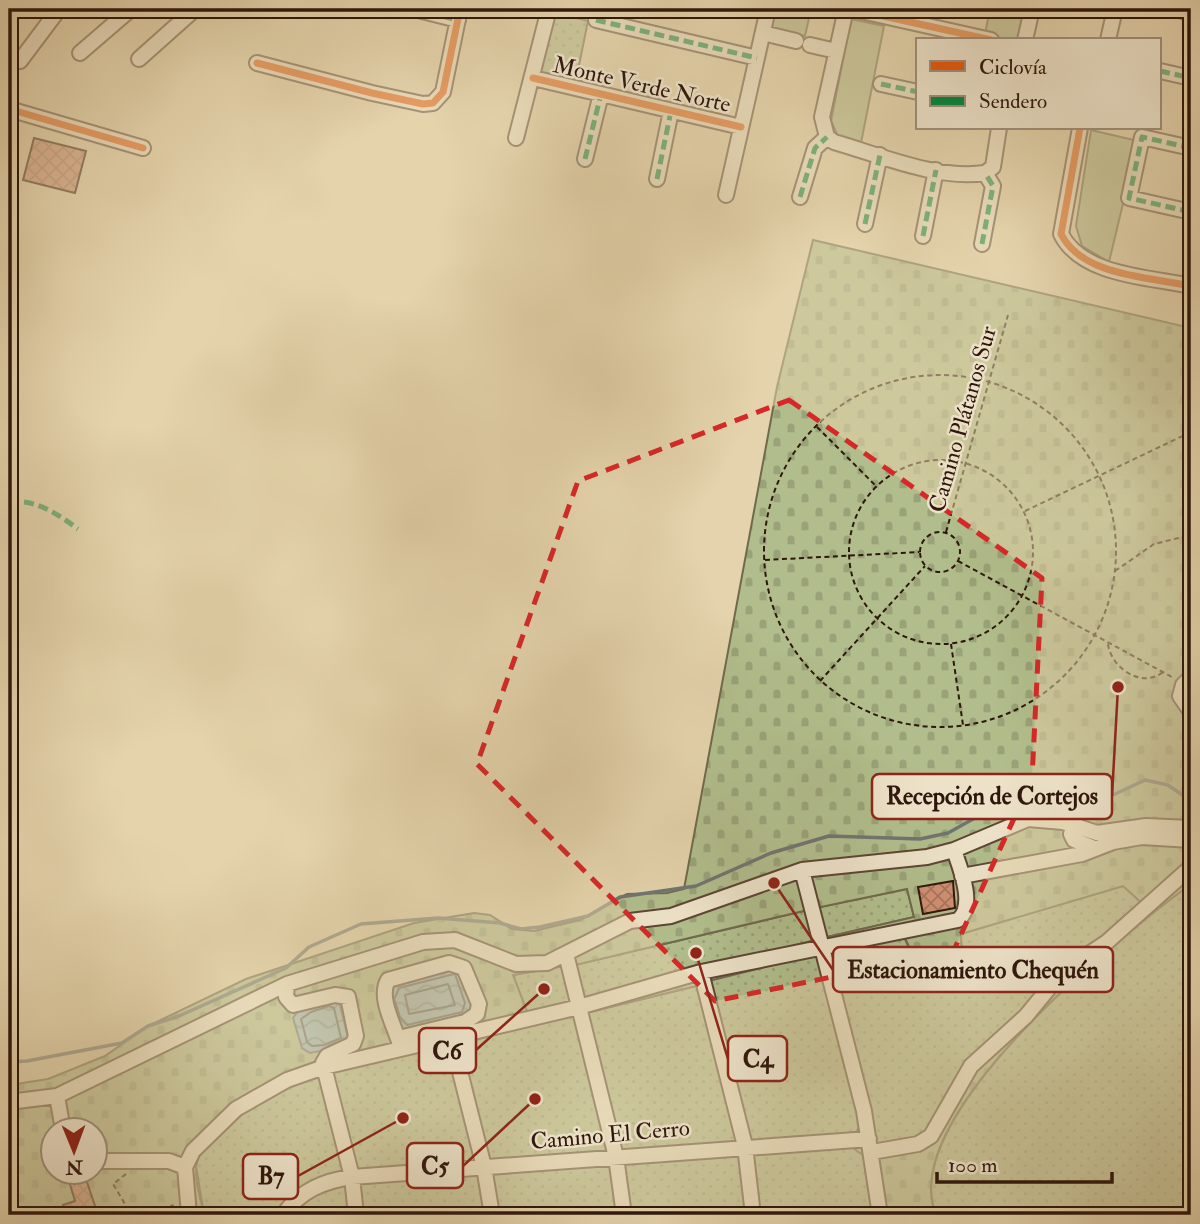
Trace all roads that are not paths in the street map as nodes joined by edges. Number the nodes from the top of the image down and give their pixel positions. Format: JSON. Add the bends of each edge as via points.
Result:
{"nodes":[{"id":1,"x":59,"y":9,"type":"edge"},
{"id":2,"x":131,"y":9,"type":"edge"},
{"id":3,"x":195,"y":9,"type":"edge"},
{"id":4,"x":414,"y":9,"type":"edge"},
{"id":5,"x":549,"y":9,"type":"edge"},
{"id":6,"x":768,"y":9,"type":"edge"},
{"id":7,"x":846,"y":9,"type":"edge"},
{"id":8,"x":852,"y":9,"type":"edge"},
{"id":9,"x":1032,"y":9,"type":"edge"},
{"id":10,"x":1115,"y":9,"type":"edge"},
{"id":11,"x":1174,"y":9,"type":"edge"},
{"id":12,"x":1191,"y":13,"type":"edge"},
{"id":13,"x":459,"y":14,"type":"edge"},
{"id":14,"x":596,"y":20,"type":"dead end"},
{"id":15,"x":763,"y":33,"type":"junction"},
{"id":16,"x":983,"y":38,"type":"edge"},
{"id":17,"x":1025,"y":38,"type":"edge"},
{"id":18,"x":1108,"y":38,"type":"edge"},
{"id":19,"x":836,"y":51,"type":"junction"},
{"id":20,"x":80,"y":53,"type":"dead end"},
{"id":21,"x":757,"y":58,"type":"junction"},
{"id":22,"x":139,"y":59,"type":"dead end"},
{"id":23,"x":20,"y":61,"type":"dead end"},
{"id":24,"x":257,"y":63,"type":"dead end"},
{"id":25,"x":1162,"y":71,"type":"edge"},
{"id":26,"x":533,"y":78,"type":"junction"},
{"id":27,"x":1191,"y":78,"type":"edge"},
{"id":28,"x":881,"y":84,"type":"dead end"},
{"id":29,"x":916,"y":92,"type":"edge"},
{"id":30,"x":601,"y":94,"type":"junction"},
{"id":31,"x":9,"y":109,"type":"edge"},
{"id":32,"x":671,"y":111,"type":"junction"},
{"id":33,"x":741,"y":127,"type":"junction"},
{"id":34,"x":999,"y":130,"type":"edge"},
{"id":35,"x":1080,"y":130,"type":"edge"},
{"id":36,"x":827,"y":137,"type":"junction"},
{"id":37,"x":516,"y":138,"type":"dead end"},
{"id":38,"x":143,"y":148,"type":"dead end"},
{"id":39,"x":1191,"y":148,"type":"edge"},
{"id":40,"x":880,"y":155,"type":"junction"},
{"id":41,"x":585,"y":159,"type":"dead end"},
{"id":42,"x":936,"y":170,"type":"junction"},
{"id":43,"x":985,"y":173,"type":"junction"},
{"id":44,"x":657,"y":179,"type":"dead end"},
{"id":45,"x":726,"y":195,"type":"dead end"},
{"id":46,"x":800,"y":197,"type":"dead end"},
{"id":47,"x":1191,"y":212,"type":"edge"},
{"id":48,"x":865,"y":224,"type":"dead end"},
{"id":49,"x":923,"y":236,"type":"dead end"},
{"id":50,"x":982,"y":244,"type":"dead end"},
{"id":51,"x":1191,"y":286,"type":"edge"},
{"id":52,"x":1187,"y":681,"type":"edge"},
{"id":53,"x":1191,"y":712,"type":"edge"},
{"id":54,"x":1077,"y":825,"type":"junction"},
{"id":55,"x":1191,"y":828,"type":"edge"},
{"id":56,"x":1191,"y":840,"type":"edge"},
{"id":57,"x":1094,"y":848,"type":"junction"},
{"id":58,"x":954,"y":849,"type":"junction"},
{"id":59,"x":1191,"y":867,"type":"edge"},
{"id":60,"x":802,"y":870,"type":"junction"},
{"id":61,"x":962,"y":876,"type":"junction"},
{"id":62,"x":823,"y":946,"type":"junction"},
{"id":63,"x":566,"y":954,"type":"junction"},
{"id":64,"x":701,"y":972,"type":"junction"},
{"id":65,"x":287,"y":984,"type":"junction"},
{"id":66,"x":579,"y":1007,"type":"junction"},
{"id":67,"x":451,"y":1036,"type":"junction"},
{"id":68,"x":400,"y":1043,"type":"junction"},
{"id":69,"x":324,"y":1067,"type":"junction"},
{"id":70,"x":57,"y":1096,"type":"junction"},
{"id":71,"x":9,"y":1102,"type":"edge"},
{"id":72,"x":61,"y":1116,"type":"edge"},
{"id":73,"x":870,"y":1145,"type":"junction"},
{"id":74,"x":745,"y":1146,"type":"junction"},
{"id":75,"x":616,"y":1157,"type":"junction"},
{"id":76,"x":108,"y":1161,"type":"edge"},
{"id":77,"x":185,"y":1167,"type":"junction"},
{"id":78,"x":484,"y":1167,"type":"junction"},
{"id":79,"x":352,"y":1177,"type":"junction"},
{"id":80,"x":189,"y":1215,"type":"edge"},
{"id":81,"x":283,"y":1215,"type":"edge"},
{"id":82,"x":356,"y":1215,"type":"edge"},
{"id":83,"x":492,"y":1215,"type":"edge"},
{"id":84,"x":624,"y":1215,"type":"edge"},
{"id":85,"x":753,"y":1215,"type":"edge"},
{"id":86,"x":880,"y":1215,"type":"edge"}],
"edges":[{"from":1,"to":23,"type":"street"},
{"from":2,"to":20,"type":"street"},
{"from":3,"to":22,"type":"street"},
{"from":4,"to":13,"type":"street"},
{"from":5,"to":26,"type":"street"},
{"from":6,"to":15,"type":"street"},
{"from":7,"to":19,"type":"street"},
{"from":8,"to":16,"type":"street"},
{"from":9,"to":17,"type":"street"},
{"from":10,"to":18,"type":"street"},
{"from":11,"to":12,"type":"street"},
{"from":13,"to":24,"type":"street","via":[[443,92],[428,104]]},
{"from":14,"to":21,"type":"street"},
{"from":15,"to":19,"type":"street"},
{"from":15,"to":21,"type":"street"},
{"from":19,"to":36,"type":"street","via":[[822,117]]},
{"from":21,"to":33,"type":"street"},
{"from":25,"to":27,"type":"street"},
{"from":26,"to":30,"type":"street","name":"Monte Verde Norte"},
{"from":26,"to":37,"type":"street"},
{"from":28,"to":29,"type":"street"},
{"from":30,"to":32,"type":"street","name":"Monte Verde Norte"},
{"from":30,"to":41,"type":"street"},
{"from":31,"to":38,"type":"street"},
{"from":32,"to":33,"type":"street","name":"Monte Verde Norte"},
{"from":32,"to":44,"type":"street"},
{"from":33,"to":45,"type":"street"},
{"from":34,"to":43,"type":"street","via":[[993,167]]},
{"from":35,"to":51,"type":"street","via":[[1060,234],[1066,245],[1080,258],[1107,268]]},
{"from":36,"to":40,"type":"street"},
{"from":36,"to":46,"type":"street","via":[[815,148]]},
{"from":39,"to":47,"type":"street","via":[[1142,137],[1129,198]]},
{"from":40,"to":42,"type":"street"},
{"from":40,"to":48,"type":"street"},
{"from":42,"to":43,"type":"street","via":[[969,176]]},
{"from":42,"to":49,"type":"street"},
{"from":43,"to":50,"type":"street","via":[[993,186]]},
{"from":52,"to":53,"type":"street","via":[[1182,702]]},
{"from":54,"to":55,"type":"street","via":[[1109,833],[1146,826]]},
{"from":54,"to":57,"type":"street","via":[[1071,834],[1074,840]]},
{"from":54,"to":58,"type":"street","via":[[1028,819]]},
{"from":56,"to":57,"type":"street","via":[[1142,837]]},
{"from":57,"to":61,"type":"street"},
{"from":58,"to":60,"type":"street","via":[[916,858]]},
{"from":58,"to":61,"type":"street"},
{"from":59,"to":73,"type":"street","name":"Camino El Cerro","via":[[1107,942],[1063,971],[1026,1016],[971,1066],[931,1136],[918,1144]]},
{"from":60,"to":62,"type":"street"},
{"from":60,"to":63,"type":"street","via":[[671,916],[630,921]]},
{"from":61,"to":62,"type":"street","via":[[966,907],[958,920]]},
{"from":62,"to":64,"type":"street"},
{"from":62,"to":73,"type":"street"},
{"from":63,"to":65,"type":"street","via":[[523,965],[455,940],[433,940]]},
{"from":63,"to":66,"type":"street"},
{"from":64,"to":66,"type":"street"},
{"from":64,"to":74,"type":"street"},
{"from":65,"to":69,"type":"street","via":[[286,997],[293,1005],[335,995],[349,1001],[356,1036],[353,1044],[324,1059]]},
{"from":65,"to":70,"type":"street"},
{"from":66,"to":67,"type":"street"},
{"from":66,"to":75,"type":"street"},
{"from":67,"to":68,"type":"street"},
{"from":67,"to":78,"type":"street"},
{"from":68,"to":68,"type":"street","via":[[385,998],[388,981],[449,964],[464,968],[479,1004],[477,1014]]},
{"from":68,"to":69,"type":"street"},
{"from":69,"to":77,"type":"street","via":[[287,1080],[236,1110],[193,1151]]},
{"from":69,"to":79,"type":"street"},
{"from":70,"to":71,"type":"street"},
{"from":70,"to":72,"type":"street"},
{"from":73,"to":74,"type":"street","name":"Camino El Cerro"},
{"from":73,"to":86,"type":"street"},
{"from":74,"to":75,"type":"street","name":"Camino El Cerro"},
{"from":74,"to":85,"type":"street"},
{"from":75,"to":78,"type":"street","name":"Camino El Cerro"},
{"from":75,"to":84,"type":"street"},
{"from":76,"to":77,"type":"street","via":[[169,1161]]},
{"from":77,"to":80,"type":"street"},
{"from":78,"to":79,"type":"street","name":"Camino El Cerro"},
{"from":78,"to":83,"type":"street"},
{"from":79,"to":81,"type":"street","name":"Camino El Cerro","via":[[314,1187]]},
{"from":79,"to":82,"type":"street"}]}
